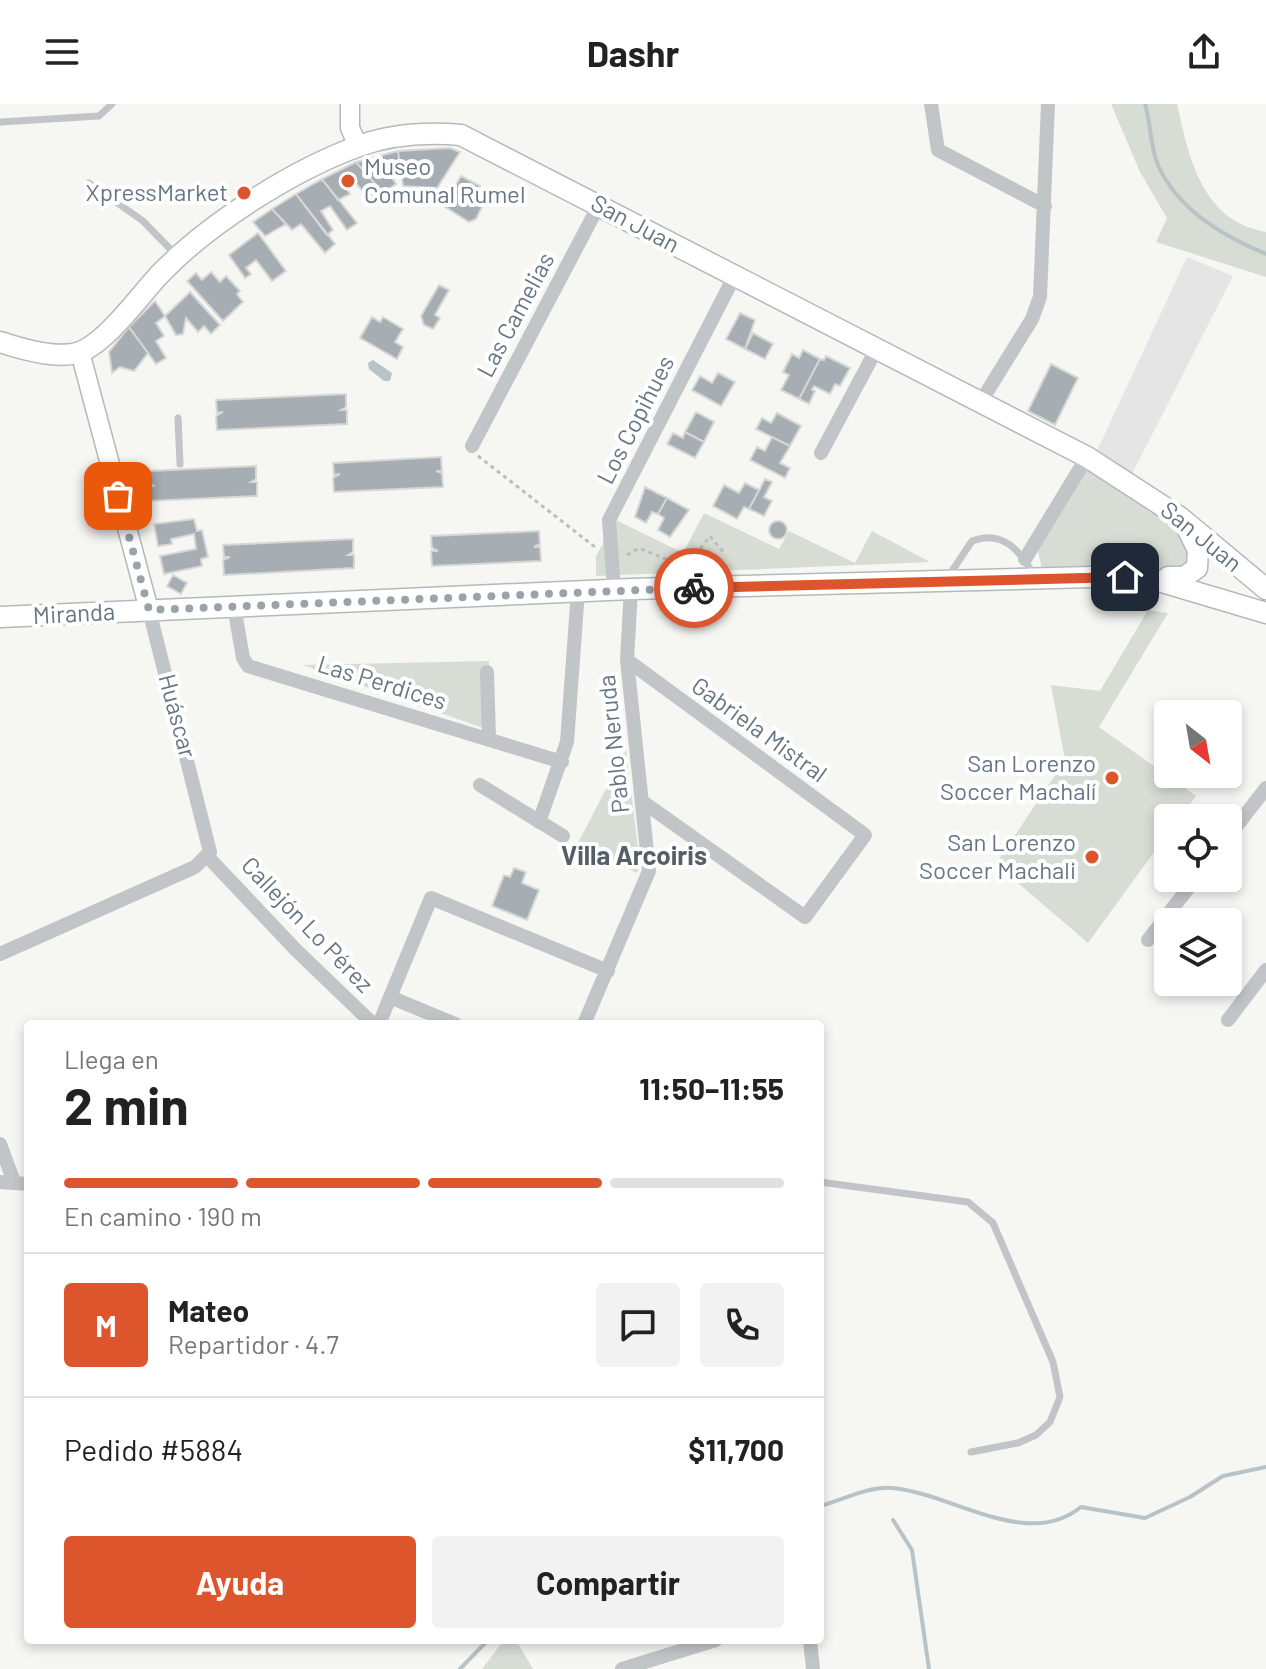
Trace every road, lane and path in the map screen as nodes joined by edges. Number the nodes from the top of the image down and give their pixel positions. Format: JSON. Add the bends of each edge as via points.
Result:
{"nodes":[{"id":1,"x":112,"y":104,"type":"edge"},
{"id":2,"x":350,"y":104,"type":"edge"},
{"id":3,"x":931,"y":104,"type":"edge"},
{"id":4,"x":1048,"y":104,"type":"edge"},
{"id":5,"x":0,"y":122,"type":"edge"},
{"id":6,"x":358,"y":146,"type":"junction"},
{"id":7,"x":89,"y":183,"type":"dead end"},
{"id":8,"x":599,"y":205,"type":"junction"},
{"id":9,"x":1045,"y":206,"type":"junction"},
{"id":10,"x":177,"y":257,"type":"junction"},
{"id":11,"x":734,"y":277,"type":"junction"},
{"id":12,"x":0,"y":342,"type":"edge"},
{"id":13,"x":876,"y":350,"type":"junction"},
{"id":14,"x":80,"y":352,"type":"junction"},
{"id":15,"x":980,"y":403,"type":"junction"},
{"id":16,"x":178,"y":418,"type":"dead end"},
{"id":17,"x":472,"y":446,"type":"dead end"},
{"id":18,"x":821,"y":453,"type":"dead end"},
{"id":19,"x":1087,"y":457,"type":"junction"},
{"id":20,"x":180,"y":464,"type":"dead end"},
{"id":21,"x":1181,"y":518,"type":"junction"},
{"id":22,"x":1025,"y":559,"type":"junction"},
{"id":23,"x":1036,"y":579,"type":"junction"},
{"id":24,"x":1155,"y":580,"type":"junction"},
{"id":25,"x":944,"y":582,"type":"junction"},
{"id":26,"x":623,"y":589,"type":"junction"},
{"id":27,"x":1266,"y":589,"type":"edge"},
{"id":28,"x":578,"y":591,"type":"junction"},
{"id":29,"x":234,"y":606,"type":"junction"},
{"id":30,"x":149,"y":610,"type":"junction"},
{"id":31,"x":1266,"y":613,"type":"edge"},
{"id":32,"x":0,"y":617,"type":"edge"},
{"id":33,"x":627,"y":660,"type":"junction"},
{"id":34,"x":487,"y":672,"type":"dead end"},
{"id":35,"x":489,"y":738,"type":"junction"},
{"id":36,"x":562,"y":762,"type":"junction"},
{"id":37,"x":480,"y":785,"type":"dead end"},
{"id":38,"x":1266,"y":788,"type":"edge"},
{"id":39,"x":643,"y":802,"type":"junction"},
{"id":40,"x":1242,"y":819,"type":"edge"},
{"id":41,"x":539,"y":822,"type":"junction"},
{"id":42,"x":563,"y":836,"type":"dead end"},
{"id":43,"x":208,"y":857,"type":"junction"},
{"id":44,"x":1185,"y":892,"type":"edge"},
{"id":45,"x":1148,"y":940,"type":"dead end"},
{"id":46,"x":0,"y":954,"type":"edge"},
{"id":47,"x":1266,"y":970,"type":"edge"},
{"id":48,"x":608,"y":971,"type":"junction"},
{"id":49,"x":390,"y":997,"type":"junction"},
{"id":50,"x":372,"y":1020,"type":"edge"},
{"id":51,"x":378,"y":1020,"type":"edge"},
{"id":52,"x":445,"y":1020,"type":"edge"},
{"id":53,"x":586,"y":1020,"type":"edge"},
{"id":54,"x":1228,"y":1020,"type":"dead end"},
{"id":55,"x":0,"y":1144,"type":"edge"},
{"id":56,"x":14,"y":1182,"type":"edge"},
{"id":57,"x":824,"y":1183,"type":"edge"},
{"id":58,"x":971,"y":1452,"type":"dead end"},
{"id":59,"x":703,"y":1644,"type":"edge"},
{"id":60,"x":810,"y":1644,"type":"edge"},
{"id":61,"x":622,"y":1669,"type":"edge"},
{"id":62,"x":813,"y":1669,"type":"edge"}],
"edges":[{"from":1,"to":5,"type":"lane","via":[[99,116]]},
{"from":2,"to":6,"type":"street","via":[[350,128]]},
{"from":3,"to":9,"type":"street","via":[[938,150]]},
{"from":4,"to":9,"type":"street"},
{"from":6,"to":8,"type":"main road","name":"San Juan","via":[[410,134],[461,135]]},
{"from":6,"to":10,"type":"main road","name":"San Juan","via":[[247,205]]},
{"from":7,"to":10,"type":"lane","via":[[143,221]]},
{"from":8,"to":11,"type":"main road","name":"San Juan"},
{"from":8,"to":17,"type":"street","name":"Las Camelias"},
{"from":9,"to":15,"type":"street","via":[[1040,297]]},
{"from":10,"to":14,"type":"main road","name":"San Juan","via":[[103,336]]},
{"from":11,"to":13,"type":"main road","name":"San Juan"},
{"from":11,"to":26,"type":"street","name":"Los Copihues","via":[[609,520]]},
{"from":12,"to":14,"type":"main road","via":[[60,355]]},
{"from":13,"to":15,"type":"main road","name":"San Juan"},
{"from":13,"to":18,"type":"street"},
{"from":14,"to":30,"type":"street","name":"Huáscar"},
{"from":15,"to":19,"type":"main road","name":"San Juan"},
{"from":16,"to":20,"type":"lane"},
{"from":19,"to":21,"type":"main road","name":"San Juan"},
{"from":19,"to":22,"type":"street"},
{"from":21,"to":24,"type":"main road","via":[[1198,550],[1197,568],[1184,577]]},
{"from":21,"to":27,"type":"main road","name":"San Juan"},
{"from":22,"to":23,"type":"lane"},
{"from":22,"to":25,"type":"lane","via":[[1001,539],[976,539]]},
{"from":23,"to":24,"type":"main road","name":"Miranda"},
{"from":23,"to":25,"type":"main road","name":"Miranda"},
{"from":24,"to":31,"type":"main road"},
{"from":25,"to":26,"type":"main road","name":"Miranda"},
{"from":26,"to":28,"type":"main road","name":"Miranda"},
{"from":26,"to":33,"type":"street","name":"Pablo Neruda"},
{"from":28,"to":29,"type":"main road","name":"Miranda"},
{"from":28,"to":36,"type":"street"},
{"from":29,"to":30,"type":"main road","name":"Miranda"},
{"from":29,"to":35,"type":"street","name":"Las Perdices","via":[[248,666]]},
{"from":30,"to":32,"type":"main road","name":"Miranda"},
{"from":30,"to":43,"type":"street","name":"Huáscar","via":[[210,839]]},
{"from":33,"to":39,"type":"street","name":"Pablo Neruda"},
{"from":33,"to":39,"type":"street","name":"Gabriela Mistral","via":[[865,835],[805,917]]},
{"from":34,"to":35,"type":"street"},
{"from":35,"to":36,"type":"street","name":"Las Perdices"},
{"from":36,"to":41,"type":"street"},
{"from":37,"to":41,"type":"street"},
{"from":38,"to":40,"type":"street"},
{"from":39,"to":48,"type":"street","name":"Pablo Neruda","via":[[647,880]]},
{"from":41,"to":42,"type":"street"},
{"from":43,"to":46,"type":"street"},
{"from":43,"to":50,"type":"street","name":"Callejón Lo Pérez"},
{"from":44,"to":45,"type":"street"},
{"from":47,"to":54,"type":"street"},
{"from":48,"to":49,"type":"street","via":[[431,898]]},
{"from":48,"to":53,"type":"street","name":"Pablo Neruda"},
{"from":49,"to":51,"type":"street"},
{"from":49,"to":52,"type":"street"},
{"from":55,"to":56,"type":"street"},
{"from":57,"to":58,"type":"lane","via":[[968,1202],[993,1223],[1053,1362],[1060,1397],[1055,1414],[1036,1435]]},
{"from":59,"to":61,"type":"street"},
{"from":60,"to":62,"type":"street"}]}
